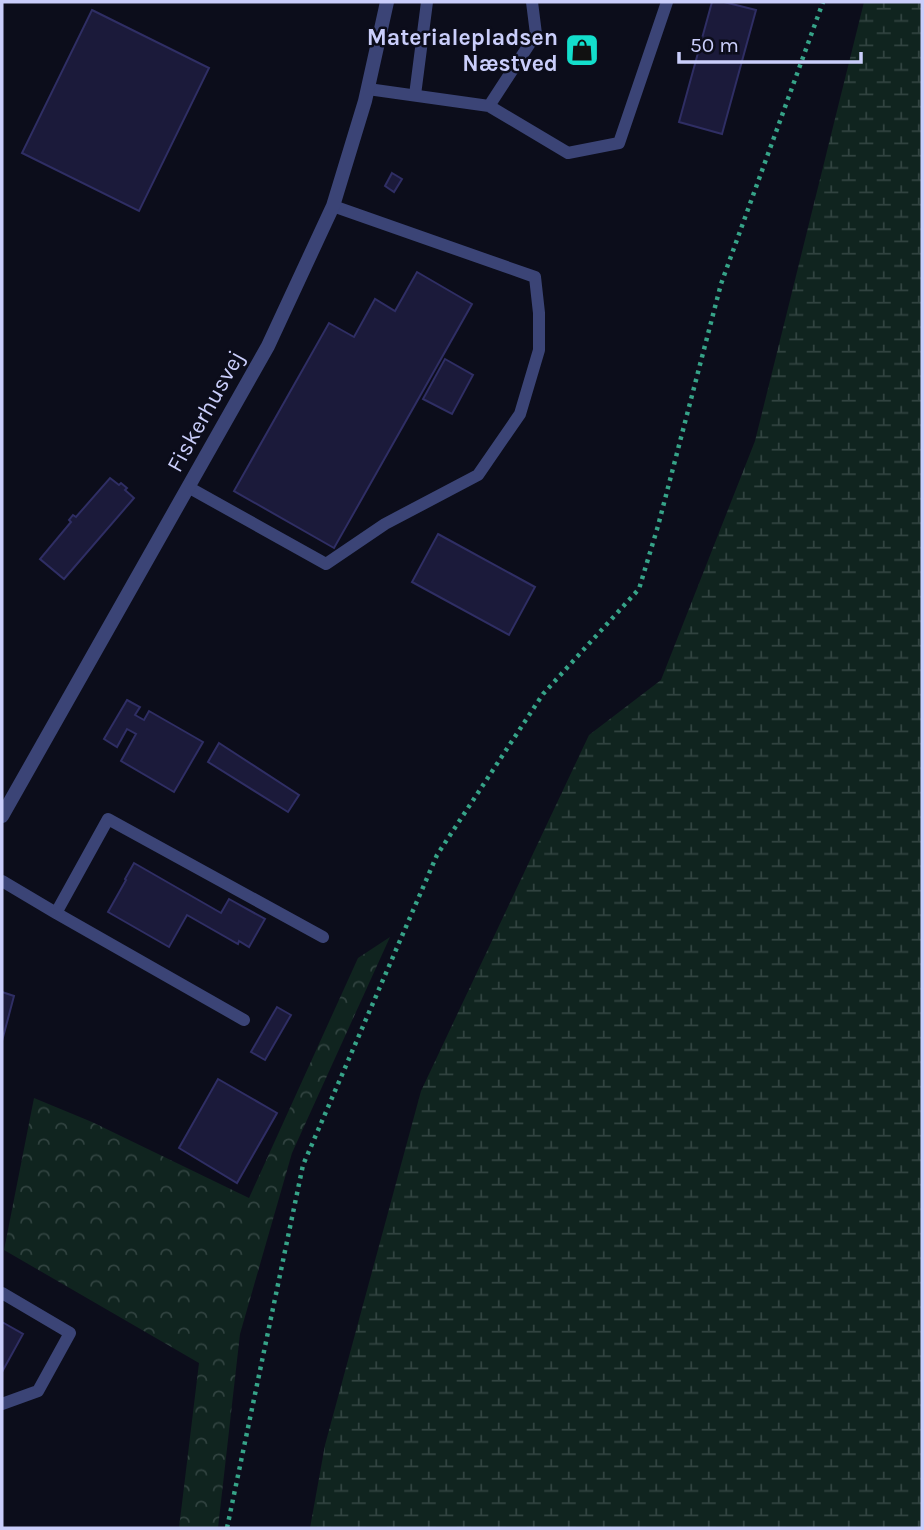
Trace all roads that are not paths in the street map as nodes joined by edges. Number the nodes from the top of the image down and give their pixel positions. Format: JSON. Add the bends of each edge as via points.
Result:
{"nodes":[{"id":1,"x":387,"y":2,"type":"edge"},
{"id":2,"x":532,"y":2,"type":"edge"},
{"id":3,"x":667,"y":2,"type":"edge"},
{"id":4,"x":427,"y":4,"type":"edge"},
{"id":5,"x":368,"y":89,"type":"junction"},
{"id":6,"x":415,"y":95,"type":"junction"},
{"id":7,"x":489,"y":106,"type":"junction"},
{"id":8,"x":332,"y":206,"type":"junction"},
{"id":9,"x":188,"y":487,"type":"junction"},
{"id":10,"x":2,"y":816,"type":"edge"},
{"id":11,"x":2,"y":881,"type":"edge"},
{"id":12,"x":56,"y":913,"type":"junction"},
{"id":13,"x":323,"y":937,"type":"dead end"},
{"id":14,"x":244,"y":1020,"type":"dead end"},
{"id":15,"x":2,"y":1293,"type":"edge"},
{"id":16,"x":2,"y":1404,"type":"edge"}],
"edges":[{"from":1,"to":5,"type":"street","name":"Fiskerhusvej"},
{"from":2,"to":7,"type":"lane","via":[[536,34]]},
{"from":3,"to":7,"type":"lane","via":[[619,143],[568,153]]},
{"from":4,"to":6,"type":"lane"},
{"from":5,"to":6,"type":"lane"},
{"from":5,"to":8,"type":"street","name":"Fiskerhusvej"},
{"from":6,"to":7,"type":"lane"},
{"from":8,"to":9,"type":"street","name":"Fiskerhusvej","via":[[268,346]]},
{"from":8,"to":9,"type":"lane","via":[[535,277],[539,350],[520,414],[478,475],[385,524],[326,564]]},
{"from":9,"to":10,"type":"street","name":"Fiskerhusvej"},
{"from":11,"to":12,"type":"lane"},
{"from":12,"to":13,"type":"lane","via":[[108,819]]},
{"from":12,"to":14,"type":"lane"},
{"from":15,"to":16,"type":"lane","via":[[70,1333],[38,1391]]}]}
